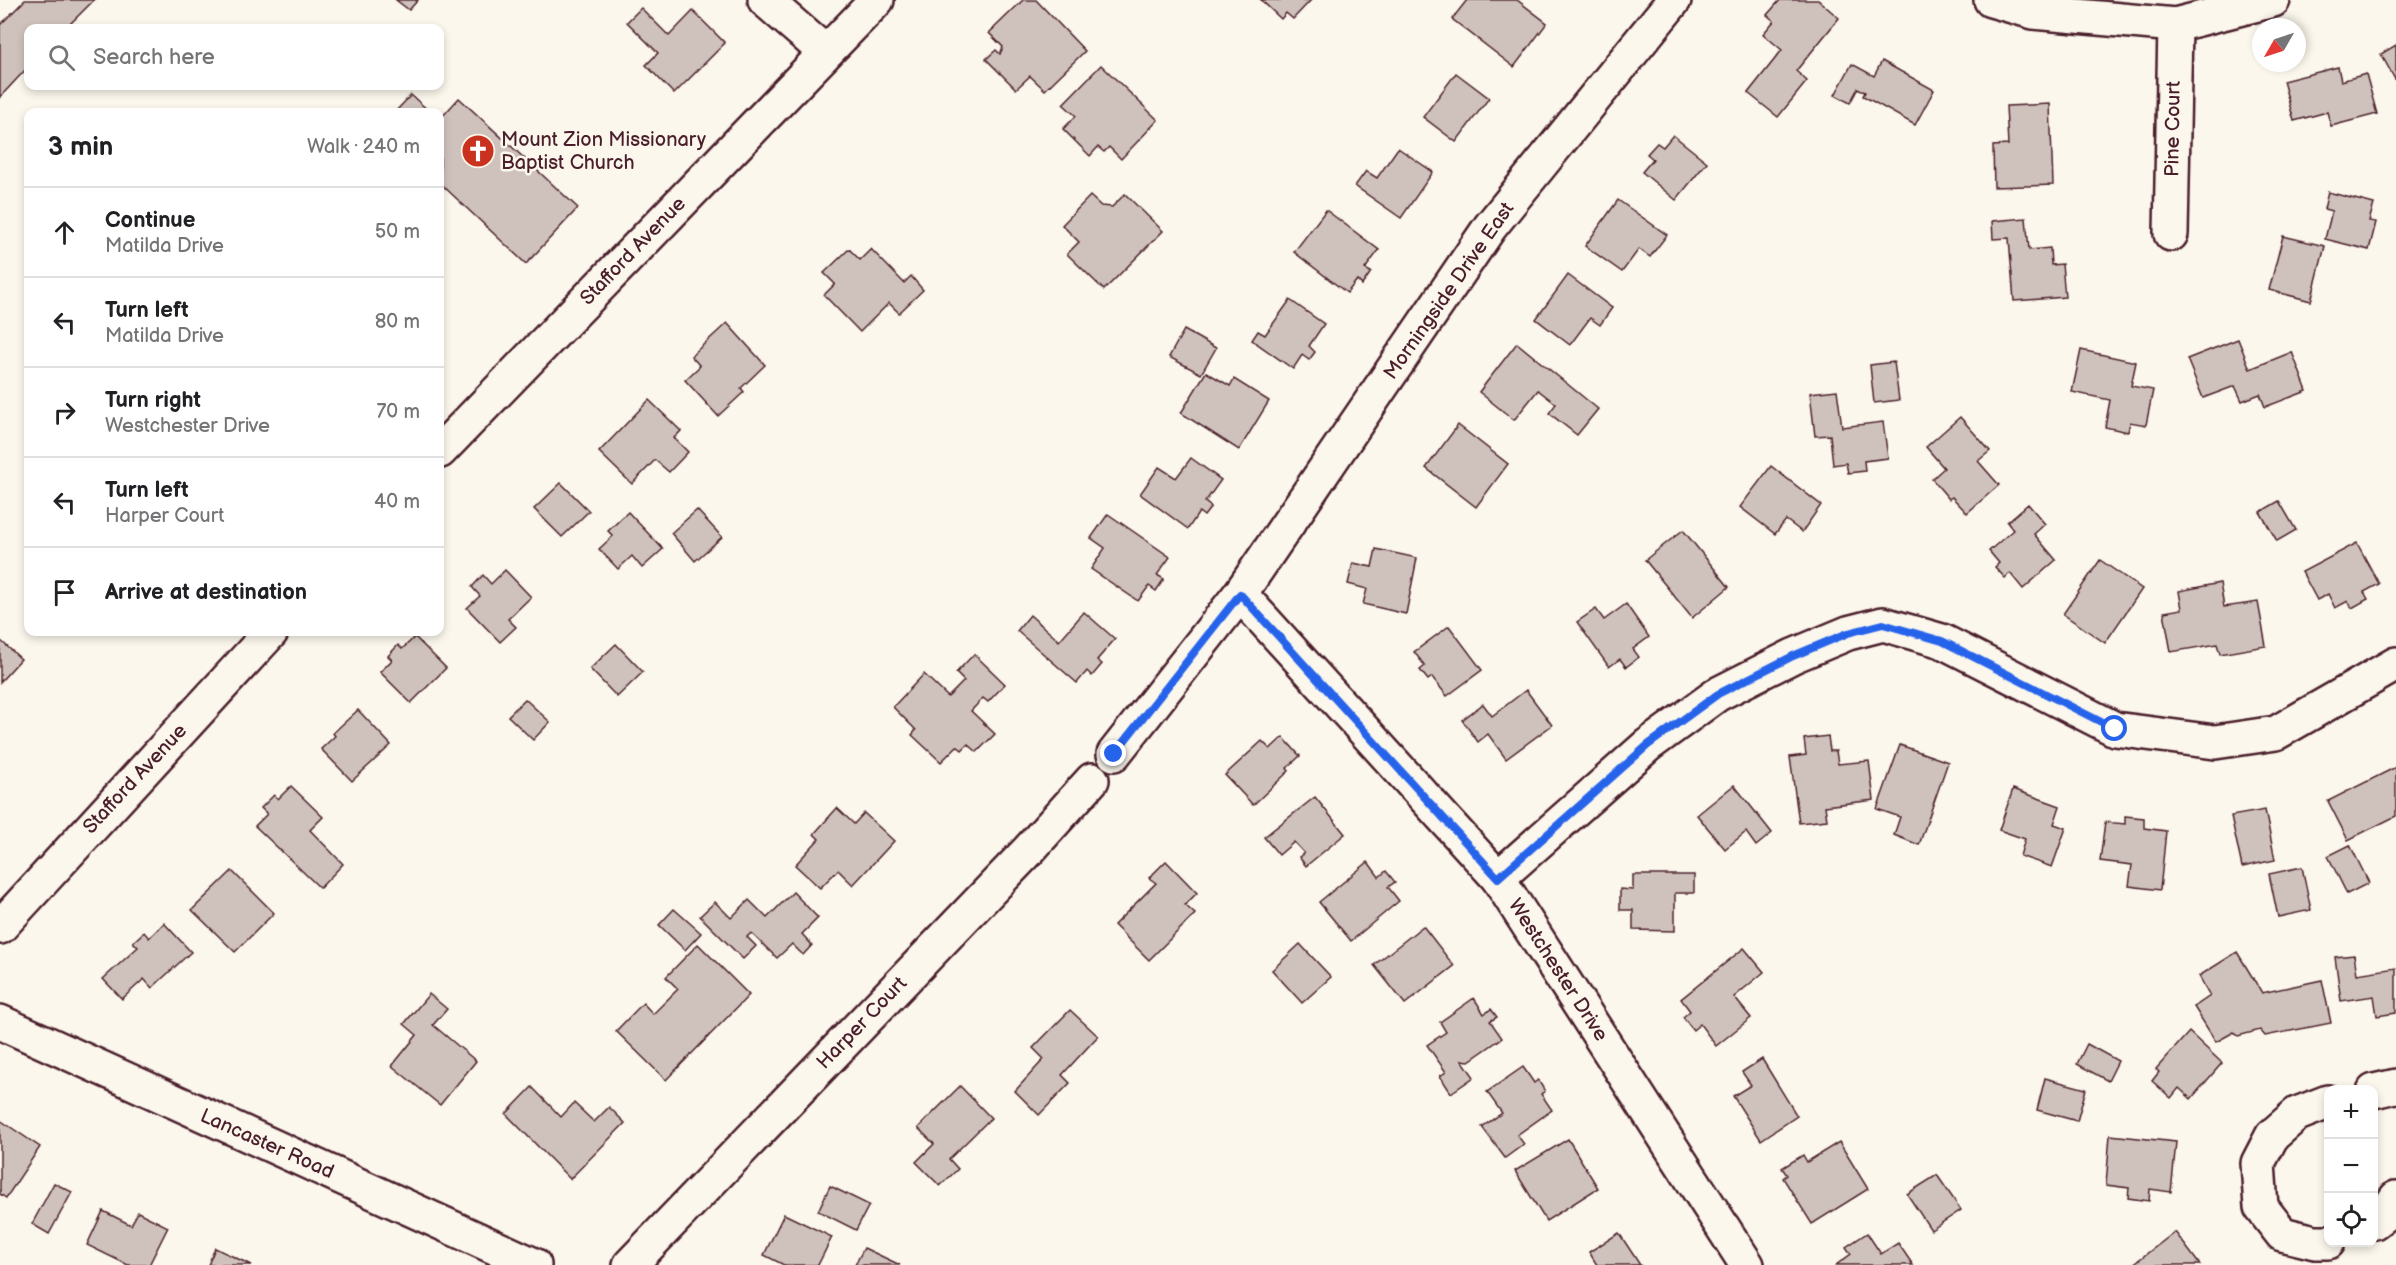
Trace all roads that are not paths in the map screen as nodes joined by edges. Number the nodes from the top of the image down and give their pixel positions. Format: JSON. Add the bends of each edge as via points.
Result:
{"nodes":[{"id":1,"x":765,"y":0,"type":"edge"},
{"id":2,"x":877,"y":0,"type":"edge"},
{"id":3,"x":1674,"y":0,"type":"edge"},
{"id":4,"x":1991,"y":0,"type":"edge"},
{"id":5,"x":2273,"y":0,"type":"edge"},
{"id":6,"x":2175,"y":25,"type":"junction"},
{"id":7,"x":825,"y":52,"type":"junction"},
{"id":8,"x":2170,"y":234,"type":"dead end"},
{"id":9,"x":444,"y":447,"type":"edge"},
{"id":10,"x":1240,"y":594,"type":"junction"},
{"id":11,"x":267,"y":636,"type":"edge"},
{"id":12,"x":2396,"y":664,"type":"edge"},
{"id":13,"x":1114,"y":754,"type":"dead end"},
{"id":14,"x":1092,"y":780,"type":"dead end"},
{"id":15,"x":1498,"y":878,"type":"junction"},
{"id":16,"x":0,"y":927,"type":"edge"},
{"id":17,"x":0,"y":1022,"type":"edge"},
{"id":18,"x":2396,"y":1086,"type":"edge"},
{"id":19,"x":2378,"y":1090,"type":"edge"},
{"id":20,"x":2324,"y":1104,"type":"edge"},
{"id":21,"x":2396,"y":1198,"type":"edge"},
{"id":22,"x":2378,"y":1219,"type":"edge"},
{"id":23,"x":2324,"y":1242,"type":"edge"},
{"id":24,"x":534,"y":1265,"type":"edge"},
{"id":25,"x":630,"y":1265,"type":"edge"},
{"id":26,"x":1747,"y":1265,"type":"edge"}],
"edges":[{"from":1,"to":7,"type":"street"},
{"from":2,"to":7,"type":"street","name":"Stafford Avenue"},
{"from":3,"to":10,"type":"street","name":"Morningside Drive East","via":[[1490,227]]},
{"from":4,"to":6,"type":"street","via":[[2033,12]]},
{"from":5,"to":6,"type":"street"},
{"from":6,"to":8,"type":"street","name":"Pine Court"},
{"from":7,"to":9,"type":"street","name":"Stafford Avenue"},
{"from":10,"to":13,"type":"street"},
{"from":10,"to":15,"type":"street","name":"Westchester Drive"},
{"from":11,"to":16,"type":"street","name":"Stafford Avenue"},
{"from":12,"to":15,"type":"street","via":[[2276,733],[2215,742],[2115,729],[1942,641],[1883,624],[1848,633],[1793,656],[1718,694],[1648,745]]},
{"from":14,"to":25,"type":"street","name":"Harper Court"},
{"from":15,"to":26,"type":"street","name":"Westchester Drive"},
{"from":17,"to":24,"type":"street","name":"Lancaster Road"},
{"from":18,"to":19,"type":"street"},
{"from":20,"to":23,"type":"street","via":[[2296,1114],[2272,1136],[2258,1162],[2261,1207],[2282,1234]]},
{"from":21,"to":22,"type":"street"}]}
